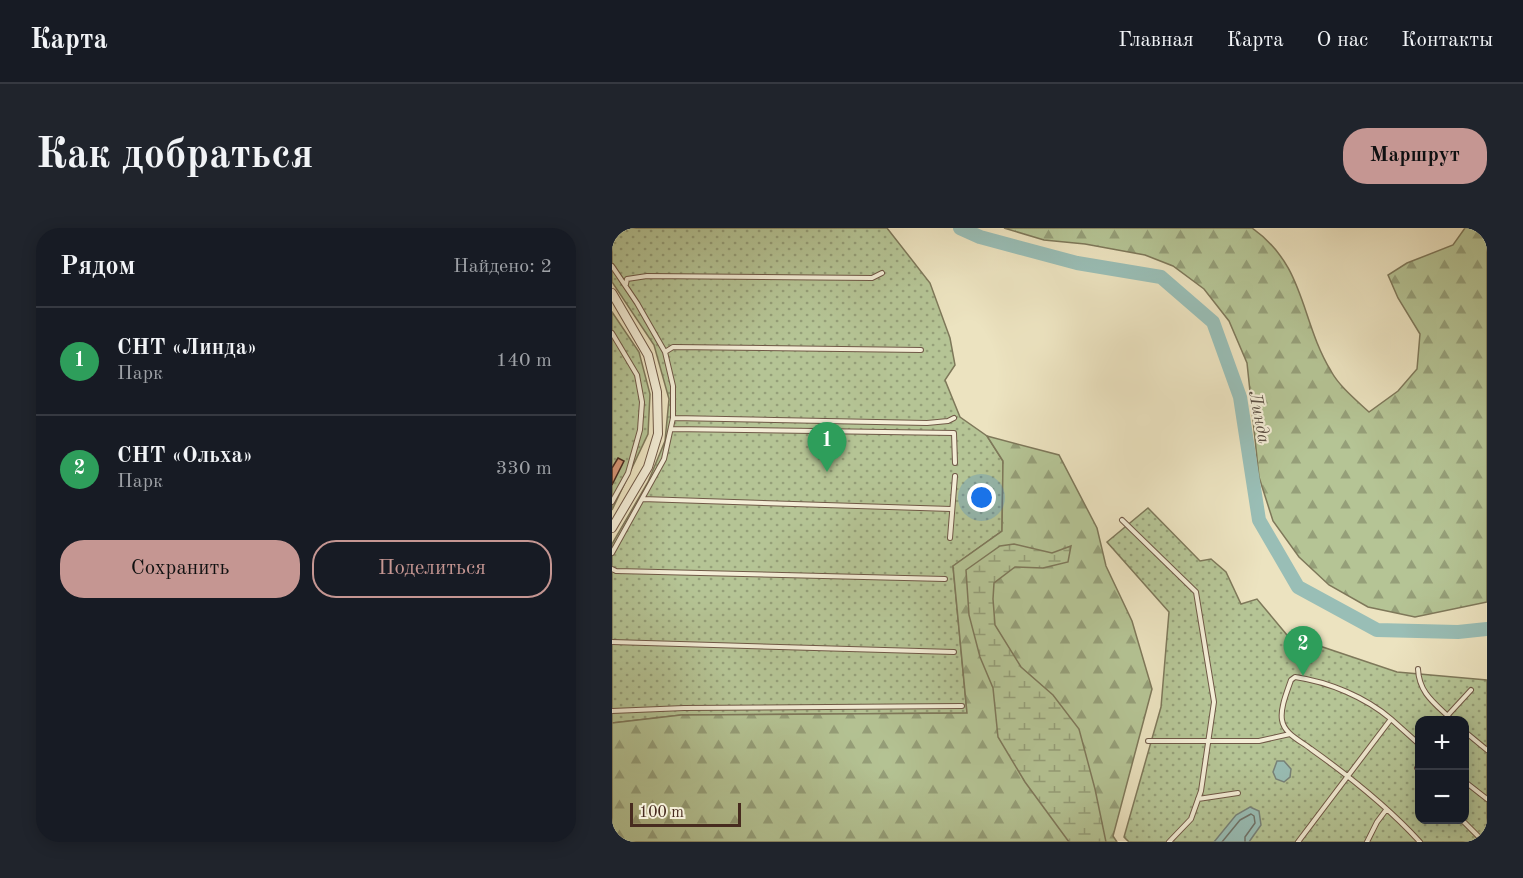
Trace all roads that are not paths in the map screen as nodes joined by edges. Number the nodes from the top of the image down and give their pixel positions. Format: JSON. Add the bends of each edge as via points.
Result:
{"nodes":[{"id":1,"x":612,"y":266,"type":"edge"},
{"id":2,"x":882,"y":273,"type":"dead end"},
{"id":3,"x":626,"y":285,"type":"junction"},
{"id":4,"x":612,"y":293,"type":"edge"},
{"id":5,"x":612,"y":333,"type":"edge"},
{"id":6,"x":921,"y":350,"type":"dead end"},
{"id":7,"x":666,"y":352,"type":"junction"},
{"id":8,"x":673,"y":418,"type":"junction"},
{"id":9,"x":954,"y":418,"type":"dead end"},
{"id":10,"x":671,"y":429,"type":"junction"},
{"id":11,"x":955,"y":463,"type":"dead end"},
{"id":12,"x":955,"y":476,"type":"dead end"},
{"id":13,"x":642,"y":499,"type":"junction"},
{"id":14,"x":612,"y":502,"type":"edge"},
{"id":15,"x":951,"y":509,"type":"junction"},
{"id":16,"x":1122,"y":520,"type":"dead end"},
{"id":17,"x":612,"y":528,"type":"edge"},
{"id":18,"x":950,"y":538,"type":"dead end"},
{"id":19,"x":612,"y":553,"type":"edge"},
{"id":20,"x":612,"y":569,"type":"edge"},
{"id":21,"x":945,"y":579,"type":"dead end"},
{"id":22,"x":612,"y":642,"type":"edge"},
{"id":23,"x":954,"y":652,"type":"dead end"},
{"id":24,"x":1418,"y":669,"type":"dead end"},
{"id":25,"x":1471,"y":690,"type":"dead end"},
{"id":26,"x":962,"y":706,"type":"dead end"},
{"id":27,"x":612,"y":711,"type":"edge"},
{"id":28,"x":1448,"y":715,"type":"joint"},
{"id":29,"x":1391,"y":719,"type":"junction"},
{"id":30,"x":1290,"y":734,"type":"junction"},
{"id":31,"x":1469,"y":735,"type":"edge"},
{"id":32,"x":1148,"y":741,"type":"dead end"},
{"id":33,"x":1208,"y":741,"type":"junction"},
{"id":34,"x":1415,"y":741,"type":"edge"},
{"id":35,"x":1487,"y":750,"type":"edge"},
{"id":36,"x":1347,"y":776,"type":"junction"},
{"id":37,"x":1469,"y":785,"type":"edge"},
{"id":38,"x":1239,"y":793,"type":"dead end"},
{"id":39,"x":1198,"y":799,"type":"junction"},
{"id":40,"x":1487,"y":799,"type":"edge"},
{"id":41,"x":1386,"y":810,"type":"junction"},
{"id":42,"x":1467,"y":824,"type":"edge"},
{"id":43,"x":1169,"y":842,"type":"edge"},
{"id":44,"x":1298,"y":842,"type":"edge"},
{"id":45,"x":1366,"y":842,"type":"edge"},
{"id":46,"x":1420,"y":842,"type":"edge"},
{"id":47,"x":1484,"y":842,"type":"edge"}],
"edges":[{"from":1,"to":3,"type":"lane"},
{"from":2,"to":3,"type":"lane","via":[[872,278],[647,276],[627,279]]},
{"from":3,"to":7,"type":"lane"},
{"from":4,"to":17,"type":"street","via":[[648,355],[657,392],[658,434],[648,466]]},
{"from":5,"to":14,"type":"lane","via":[[637,375],[642,402],[640,430],[628,473]]},
{"from":6,"to":7,"type":"lane","via":[[673,348]]},
{"from":7,"to":8,"type":"lane","via":[[674,386]]},
{"from":8,"to":9,"type":"lane","via":[[927,423]]},
{"from":8,"to":10,"type":"lane"},
{"from":10,"to":11,"type":"lane","via":[[954,433]]},
{"from":10,"to":13,"type":"lane","via":[[664,459]]},
{"from":12,"to":15,"type":"lane"},
{"from":13,"to":15,"type":"lane"},
{"from":13,"to":19,"type":"lane"},
{"from":15,"to":18,"type":"lane"},
{"from":16,"to":33,"type":"lane","via":[[1196,592],[1214,702]]},
{"from":20,"to":21,"type":"lane"},
{"from":22,"to":23,"type":"lane"},
{"from":24,"to":28,"type":"lane","via":[[1418,682]]},
{"from":25,"to":28,"type":"lane"},
{"from":26,"to":27,"type":"lane"},
{"from":29,"to":30,"type":"lane","via":[[1353,694],[1296,677],[1291,680],[1282,710],[1282,722]]},
{"from":29,"to":34,"type":"lane"},
{"from":29,"to":36,"type":"lane"},
{"from":30,"to":33,"type":"lane","via":[[1259,741]]},
{"from":30,"to":36,"type":"lane"},
{"from":31,"to":35,"type":"lane"},
{"from":32,"to":33,"type":"lane"},
{"from":33,"to":39,"type":"lane"},
{"from":36,"to":41,"type":"lane"},
{"from":36,"to":44,"type":"lane"},
{"from":37,"to":40,"type":"lane"},
{"from":38,"to":39,"type":"lane"},
{"from":39,"to":43,"type":"lane","via":[[1191,819]]},
{"from":41,"to":45,"type":"lane"},
{"from":41,"to":46,"type":"lane"},
{"from":42,"to":47,"type":"lane"}]}
